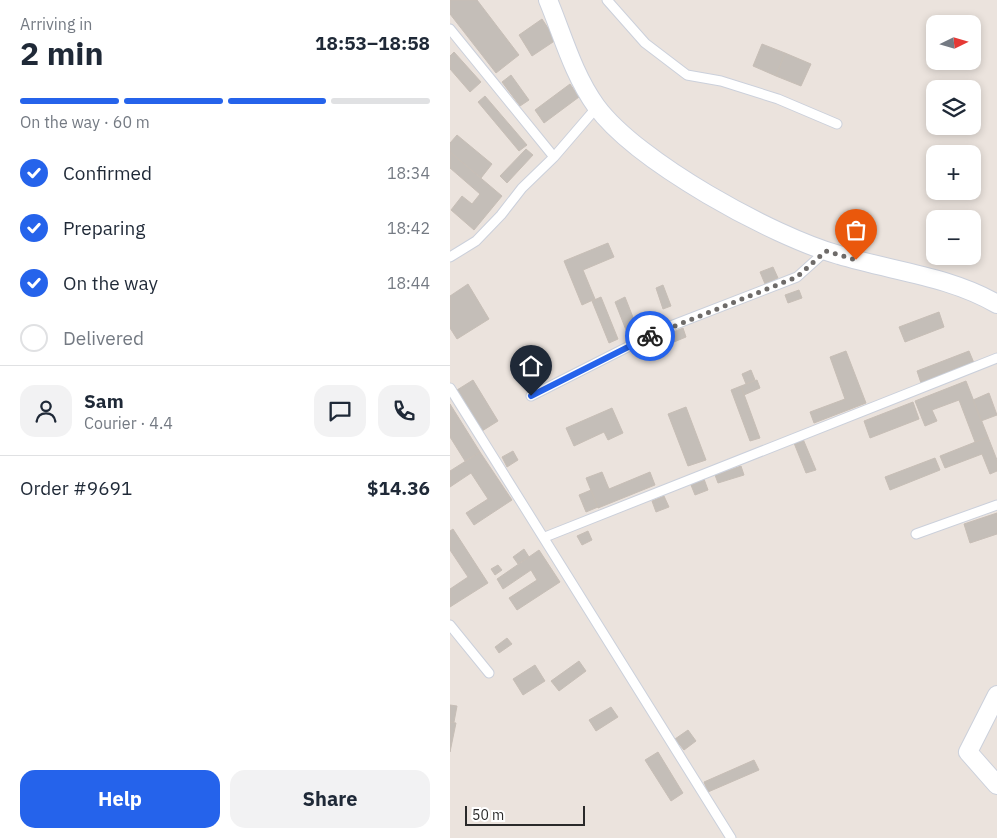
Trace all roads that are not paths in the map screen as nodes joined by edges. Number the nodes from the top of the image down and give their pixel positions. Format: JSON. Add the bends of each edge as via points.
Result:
{"nodes":[{"id":1,"x":548,"y":0,"type":"edge"},
{"id":2,"x":607,"y":0,"type":"edge"},
{"id":3,"x":450,"y":29,"type":"edge"},
{"id":4,"x":597,"y":107,"type":"junction"},
{"id":5,"x":837,"y":124,"type":"dead end"},
{"id":6,"x":554,"y":157,"type":"junction"},
{"id":7,"x":826,"y":251,"type":"junction"},
{"id":8,"x":450,"y":257,"type":"edge"},
{"id":9,"x":997,"y":304,"type":"edge"},
{"id":10,"x":997,"y":358,"type":"edge"},
{"id":11,"x":450,"y":388,"type":"edge"},
{"id":12,"x":531,"y":396,"type":"dead end"},
{"id":13,"x":997,"y":505,"type":"edge"},
{"id":14,"x":916,"y":534,"type":"dead end"},
{"id":15,"x":545,"y":537,"type":"junction"},
{"id":16,"x":450,"y":625,"type":"edge"},
{"id":17,"x":489,"y":673,"type":"dead end"},
{"id":18,"x":997,"y":695,"type":"edge"},
{"id":19,"x":997,"y":786,"type":"edge"},
{"id":20,"x":731,"y":838,"type":"edge"}],
"edges":[{"from":1,"to":4,"type":"street","via":[[575,69]]},
{"from":2,"to":5,"type":"lane","via":[[645,43],[687,75],[721,81],[778,99]]},
{"from":3,"to":6,"type":"lane"},
{"from":4,"to":6,"type":"lane"},
{"from":4,"to":7,"type":"street","via":[[616,128],[662,166],[801,243]]},
{"from":6,"to":8,"type":"lane","via":[[476,241]]},
{"from":7,"to":9,"type":"street","via":[[977,292]]},
{"from":7,"to":12,"type":"lane","via":[[797,277],[663,329]]},
{"from":10,"to":15,"type":"lane"},
{"from":11,"to":15,"type":"lane"},
{"from":13,"to":14,"type":"lane"},
{"from":15,"to":20,"type":"lane"},
{"from":16,"to":17,"type":"lane"},
{"from":18,"to":19,"type":"street","via":[[968,752]]}]}
